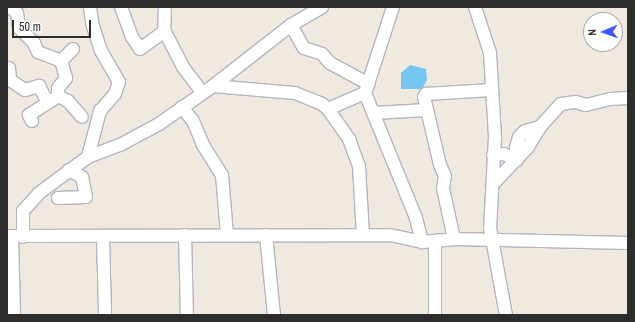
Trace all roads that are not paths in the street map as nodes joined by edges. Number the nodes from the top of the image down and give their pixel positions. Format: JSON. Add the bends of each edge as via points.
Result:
{"nodes":[{"id":1,"x":90,"y":7,"type":"edge"},
{"id":2,"x":121,"y":7,"type":"edge"},
{"id":3,"x":165,"y":7,"type":"edge"},
{"id":4,"x":393,"y":7,"type":"edge"},
{"id":5,"x":475,"y":7,"type":"edge"},
{"id":6,"x":9,"y":8,"type":"edge"},
{"id":7,"x":315,"y":9,"type":"edge"},
{"id":8,"x":291,"y":24,"type":"junction"},
{"id":9,"x":165,"y":31,"type":"junction"},
{"id":10,"x":73,"y":49,"type":"dead end"},
{"id":11,"x":61,"y":61,"type":"junction"},
{"id":12,"x":9,"y":76,"type":"edge"},
{"id":13,"x":213,"y":86,"type":"junction"},
{"id":14,"x":367,"y":89,"type":"junction"},
{"id":15,"x":491,"y":90,"type":"junction"},
{"id":16,"x":202,"y":92,"type":"junction"},
{"id":17,"x":58,"y":96,"type":"junction"},
{"id":18,"x":628,"y":98,"type":"edge"},
{"id":19,"x":47,"y":102,"type":"junction"},
{"id":20,"x":182,"y":107,"type":"junction"},
{"id":21,"x":328,"y":110,"type":"junction"},
{"id":22,"x":427,"y":110,"type":"junction"},
{"id":23,"x":374,"y":113,"type":"junction"},
{"id":24,"x":82,"y":117,"type":"dead end"},
{"id":25,"x":32,"y":121,"type":"dead end"},
{"id":26,"x":493,"y":154,"type":"junction"},
{"id":27,"x":88,"y":157,"type":"junction"},
{"id":28,"x":517,"y":160,"type":"junction"},
{"id":29,"x":70,"y":170,"type":"junction"},
{"id":30,"x":494,"y":183,"type":"junction"},
{"id":31,"x":58,"y":198,"type":"dead end"},
{"id":32,"x":185,"y":235,"type":"junction"},
{"id":33,"x":227,"y":235,"type":"junction"},
{"id":34,"x":266,"y":235,"type":"junction"},
{"id":35,"x":363,"y":235,"type":"junction"},
{"id":36,"x":14,"y":236,"type":"edge"},
{"id":37,"x":103,"y":236,"type":"junction"},
{"id":38,"x":454,"y":239,"type":"junction"},
{"id":39,"x":435,"y":240,"type":"junction"},
{"id":40,"x":491,"y":241,"type":"junction"},
{"id":41,"x":422,"y":242,"type":"junction"},
{"id":42,"x":628,"y":243,"type":"edge"},
{"id":43,"x":14,"y":315,"type":"edge"},
{"id":44,"x":105,"y":315,"type":"edge"},
{"id":45,"x":187,"y":315,"type":"edge"},
{"id":46,"x":274,"y":315,"type":"edge"},
{"id":47,"x":435,"y":315,"type":"edge"},
{"id":48,"x":506,"y":315,"type":"edge"}],
"edges":[{"from":1,"to":27,"type":"street","via":[[101,51],[119,82],[115,94],[100,111]]},
{"from":2,"to":9,"type":"street","via":[[132,37],[140,49]]},
{"from":3,"to":9,"type":"street"},
{"from":4,"to":14,"type":"street"},
{"from":5,"to":15,"type":"street","via":[[490,53]]},
{"from":6,"to":11,"type":"street","via":[[16,13],[19,28],[34,43],[38,52]]},
{"from":7,"to":8,"type":"street"},
{"from":8,"to":13,"type":"street"},
{"from":8,"to":14,"type":"street","via":[[304,48],[322,54],[330,63]]},
{"from":9,"to":16,"type":"street","via":[[183,67]]},
{"from":10,"to":11,"type":"street"},
{"from":11,"to":17,"type":"street","via":[[66,78],[58,88]]},
{"from":12,"to":19,"type":"street","via":[[24,90],[39,86]]},
{"from":13,"to":16,"type":"street"},
{"from":13,"to":21,"type":"street","via":[[295,93],[322,104]]},
{"from":14,"to":21,"type":"street"},
{"from":14,"to":23,"type":"street"},
{"from":15,"to":22,"type":"street","via":[[426,94]]},
{"from":15,"to":26,"type":"street","via":[[494,107]]},
{"from":16,"to":20,"type":"street"},
{"from":17,"to":19,"type":"street"},
{"from":17,"to":24,"type":"street","via":[[68,101]]},
{"from":18,"to":28,"type":"street","via":[[586,105],[576,102],[561,104],[540,127],[524,131],[519,136]]},
{"from":19,"to":25,"type":"street","via":[[29,115]]},
{"from":20,"to":27,"type":"street","via":[[131,140]]},
{"from":20,"to":33,"type":"street","via":[[222,175]]},
{"from":21,"to":35,"type":"street","via":[[349,139],[359,166]]},
{"from":22,"to":23,"type":"street"},
{"from":22,"to":38,"type":"street","via":[[445,176],[443,188]]},
{"from":23,"to":41,"type":"street","via":[[416,218]]},
{"from":26,"to":28,"type":"street","via":[[504,154]]},
{"from":26,"to":30,"type":"street"},
{"from":27,"to":29,"type":"street"},
{"from":28,"to":30,"type":"street"},
{"from":29,"to":31,"type":"street","via":[[82,177],[86,197]]},
{"from":29,"to":36,"type":"street","via":[[26,206]]},
{"from":30,"to":40,"type":"street"},
{"from":32,"to":33,"type":"street"},
{"from":32,"to":37,"type":"street"},
{"from":32,"to":45,"type":"street"},
{"from":33,"to":34,"type":"street"},
{"from":34,"to":35,"type":"street"},
{"from":34,"to":46,"type":"street"},
{"from":35,"to":41,"type":"street","via":[[390,235]]},
{"from":36,"to":37,"type":"street"},
{"from":36,"to":43,"type":"street"},
{"from":37,"to":44,"type":"street"},
{"from":38,"to":39,"type":"street"},
{"from":38,"to":40,"type":"street"},
{"from":39,"to":41,"type":"street"},
{"from":39,"to":47,"type":"street"},
{"from":40,"to":42,"type":"street"},
{"from":40,"to":48,"type":"street"}]}
